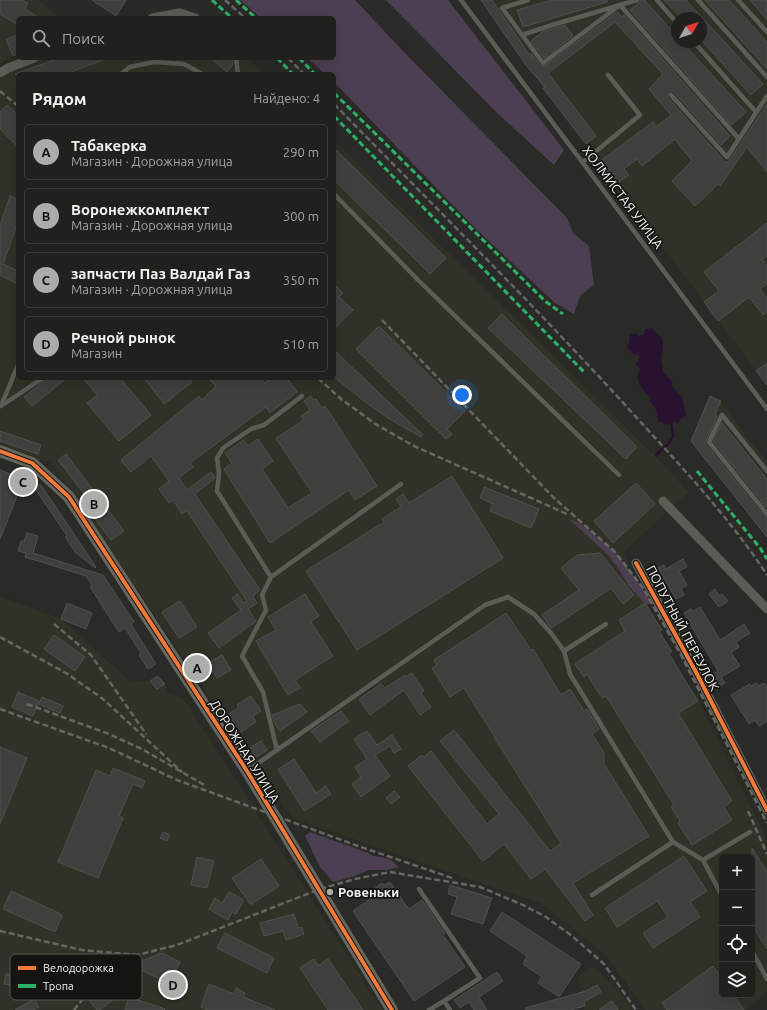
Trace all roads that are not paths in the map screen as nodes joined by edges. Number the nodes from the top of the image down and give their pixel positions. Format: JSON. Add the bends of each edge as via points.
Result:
{"nodes":[{"id":1,"x":461,"y":0,"type":"edge"},
{"id":2,"x":528,"y":0,"type":"edge"},
{"id":3,"x":637,"y":0,"type":"edge"},
{"id":4,"x":657,"y":0,"type":"edge"},
{"id":5,"x":698,"y":0,"type":"edge"},
{"id":6,"x":738,"y":0,"type":"edge"},
{"id":7,"x":620,"y":5,"type":"junction"},
{"id":8,"x":161,"y":16,"type":"edge"},
{"id":9,"x":190,"y":16,"type":"edge"},
{"id":10,"x":671,"y":16,"type":"edge"},
{"id":11,"x":767,"y":32,"type":"edge"},
{"id":12,"x":522,"y":36,"type":"junction"},
{"id":13,"x":699,"y":48,"type":"edge"},
{"id":14,"x":29,"y":60,"type":"edge"},
{"id":15,"x":236,"y":60,"type":"edge"},
{"id":16,"x":124,"y":72,"type":"edge"},
{"id":17,"x":198,"y":72,"type":"edge"},
{"id":18,"x":238,"y":72,"type":"edge"},
{"id":19,"x":0,"y":73,"type":"edge"},
{"id":20,"x":608,"y":75,"type":"dead end"},
{"id":21,"x":767,"y":77,"type":"edge"},
{"id":22,"x":671,"y":95,"type":"dead end"},
{"id":23,"x":767,"y":96,"type":"edge"},
{"id":24,"x":756,"y":112,"type":"junction"},
{"id":25,"x":739,"y":139,"type":"junction"},
{"id":26,"x":583,"y":162,"type":"junction"},
{"id":27,"x":336,"y":196,"type":"edge"},
{"id":28,"x":16,"y":370,"type":"edge"},
{"id":29,"x":40,"y":380,"type":"edge"},
{"id":30,"x":302,"y":396,"type":"dead end"},
{"id":31,"x":1,"y":407,"type":"edge"},
{"id":32,"x":767,"y":409,"type":"edge"},
{"id":33,"x":0,"y":451,"type":"edge"},
{"id":34,"x":767,"y":471,"type":"edge"},
{"id":35,"x":619,"y":475,"type":"dead end"},
{"id":36,"x":401,"y":484,"type":"dead end"},
{"id":37,"x":663,"y":501,"type":"dead end"},
{"id":38,"x":767,"y":514,"type":"edge"},
{"id":39,"x":636,"y":563,"type":"dead end"},
{"id":40,"x":271,"y":576,"type":"junction"},
{"id":41,"x":767,"y":609,"type":"edge"},
{"id":42,"x":606,"y":624,"type":"dead end"},
{"id":43,"x":564,"y":651,"type":"junction"},
{"id":44,"x":277,"y":750,"type":"junction"},
{"id":45,"x":247,"y":771,"type":"junction"},
{"id":46,"x":767,"y":810,"type":"edge"},
{"id":47,"x":750,"y":832,"type":"dead end"},
{"id":48,"x":673,"y":842,"type":"junction"},
{"id":49,"x":703,"y":860,"type":"junction"},
{"id":50,"x":419,"y":889,"type":"dead end"},
{"id":51,"x":719,"y":890,"type":"edge"},
{"id":52,"x":592,"y":895,"type":"dead end"},
{"id":53,"x":755,"y":957,"type":"edge"},
{"id":54,"x":767,"y":979,"type":"edge"},
{"id":55,"x":444,"y":1001,"type":"junction"},
{"id":56,"x":392,"y":1010,"type":"edge"},
{"id":57,"x":429,"y":1010,"type":"edge"},
{"id":58,"x":450,"y":1010,"type":"edge"}],
"edges":[{"from":1,"to":26,"type":"lane","name":"ХОЛМИСТАЯ УЛИЦА"},
{"from":2,"to":12,"type":"lane","via":[[502,8]]},
{"from":3,"to":7,"type":"lane"},
{"from":4,"to":10,"type":"lane"},
{"from":5,"to":21,"type":"lane"},
{"from":6,"to":11,"type":"lane"},
{"from":7,"to":12,"type":"lane"},
{"from":7,"to":12,"type":"lane","via":[[543,63]]},
{"from":7,"to":25,"type":"lane"},
{"from":8,"to":9,"type":"street","via":[[180,12]]},
{"from":13,"to":24,"type":"lane"},
{"from":14,"to":19,"type":"street"},
{"from":15,"to":18,"type":"lane"},
{"from":16,"to":17,"type":"lane","via":[[130,67],[154,62],[184,64]]},
{"from":20,"to":26,"type":"lane","via":[[640,116]]},
{"from":22,"to":25,"type":"lane","via":[[726,157]]},
{"from":23,"to":24,"type":"lane"},
{"from":24,"to":25,"type":"lane"},
{"from":26,"to":32,"type":"lane","name":"ХОЛМИСТАЯ УЛИЦА"},
{"from":27,"to":35,"type":"lane","via":[[418,280]]},
{"from":28,"to":31,"type":"lane"},
{"from":29,"to":31,"type":"lane"},
{"from":30,"to":40,"type":"lane","via":[[264,425],[250,429],[223,448],[217,458],[217,491]]},
{"from":33,"to":45,"type":"street","name":"ДОРОЖНАЯ УЛИЦА","via":[[32,463],[69,497]]},
{"from":34,"to":38,"type":"lane","via":[[722,415],[709,442]]},
{"from":36,"to":40,"type":"lane"},
{"from":37,"to":41,"type":"street"},
{"from":39,"to":46,"type":"street","name":"ПОПУТНЫЙ ПЕРЕУЛОК"},
{"from":40,"to":44,"type":"lane","via":[[262,595],[266,610],[242,656],[263,692]]},
{"from":42,"to":43,"type":"lane"},
{"from":43,"to":44,"type":"lane","via":[[534,614],[508,597],[485,605]]},
{"from":43,"to":48,"type":"lane","via":[[570,674]]},
{"from":44,"to":45,"type":"lane"},
{"from":45,"to":56,"type":"street","name":"ДОРОЖНАЯ УЛИЦА"},
{"from":47,"to":49,"type":"lane"},
{"from":48,"to":49,"type":"lane"},
{"from":48,"to":52,"type":"lane"},
{"from":49,"to":51,"type":"lane"},
{"from":50,"to":55,"type":"lane","via":[[480,978]]},
{"from":53,"to":54,"type":"lane"},
{"from":55,"to":57,"type":"lane"},
{"from":55,"to":58,"type":"lane"}]}
